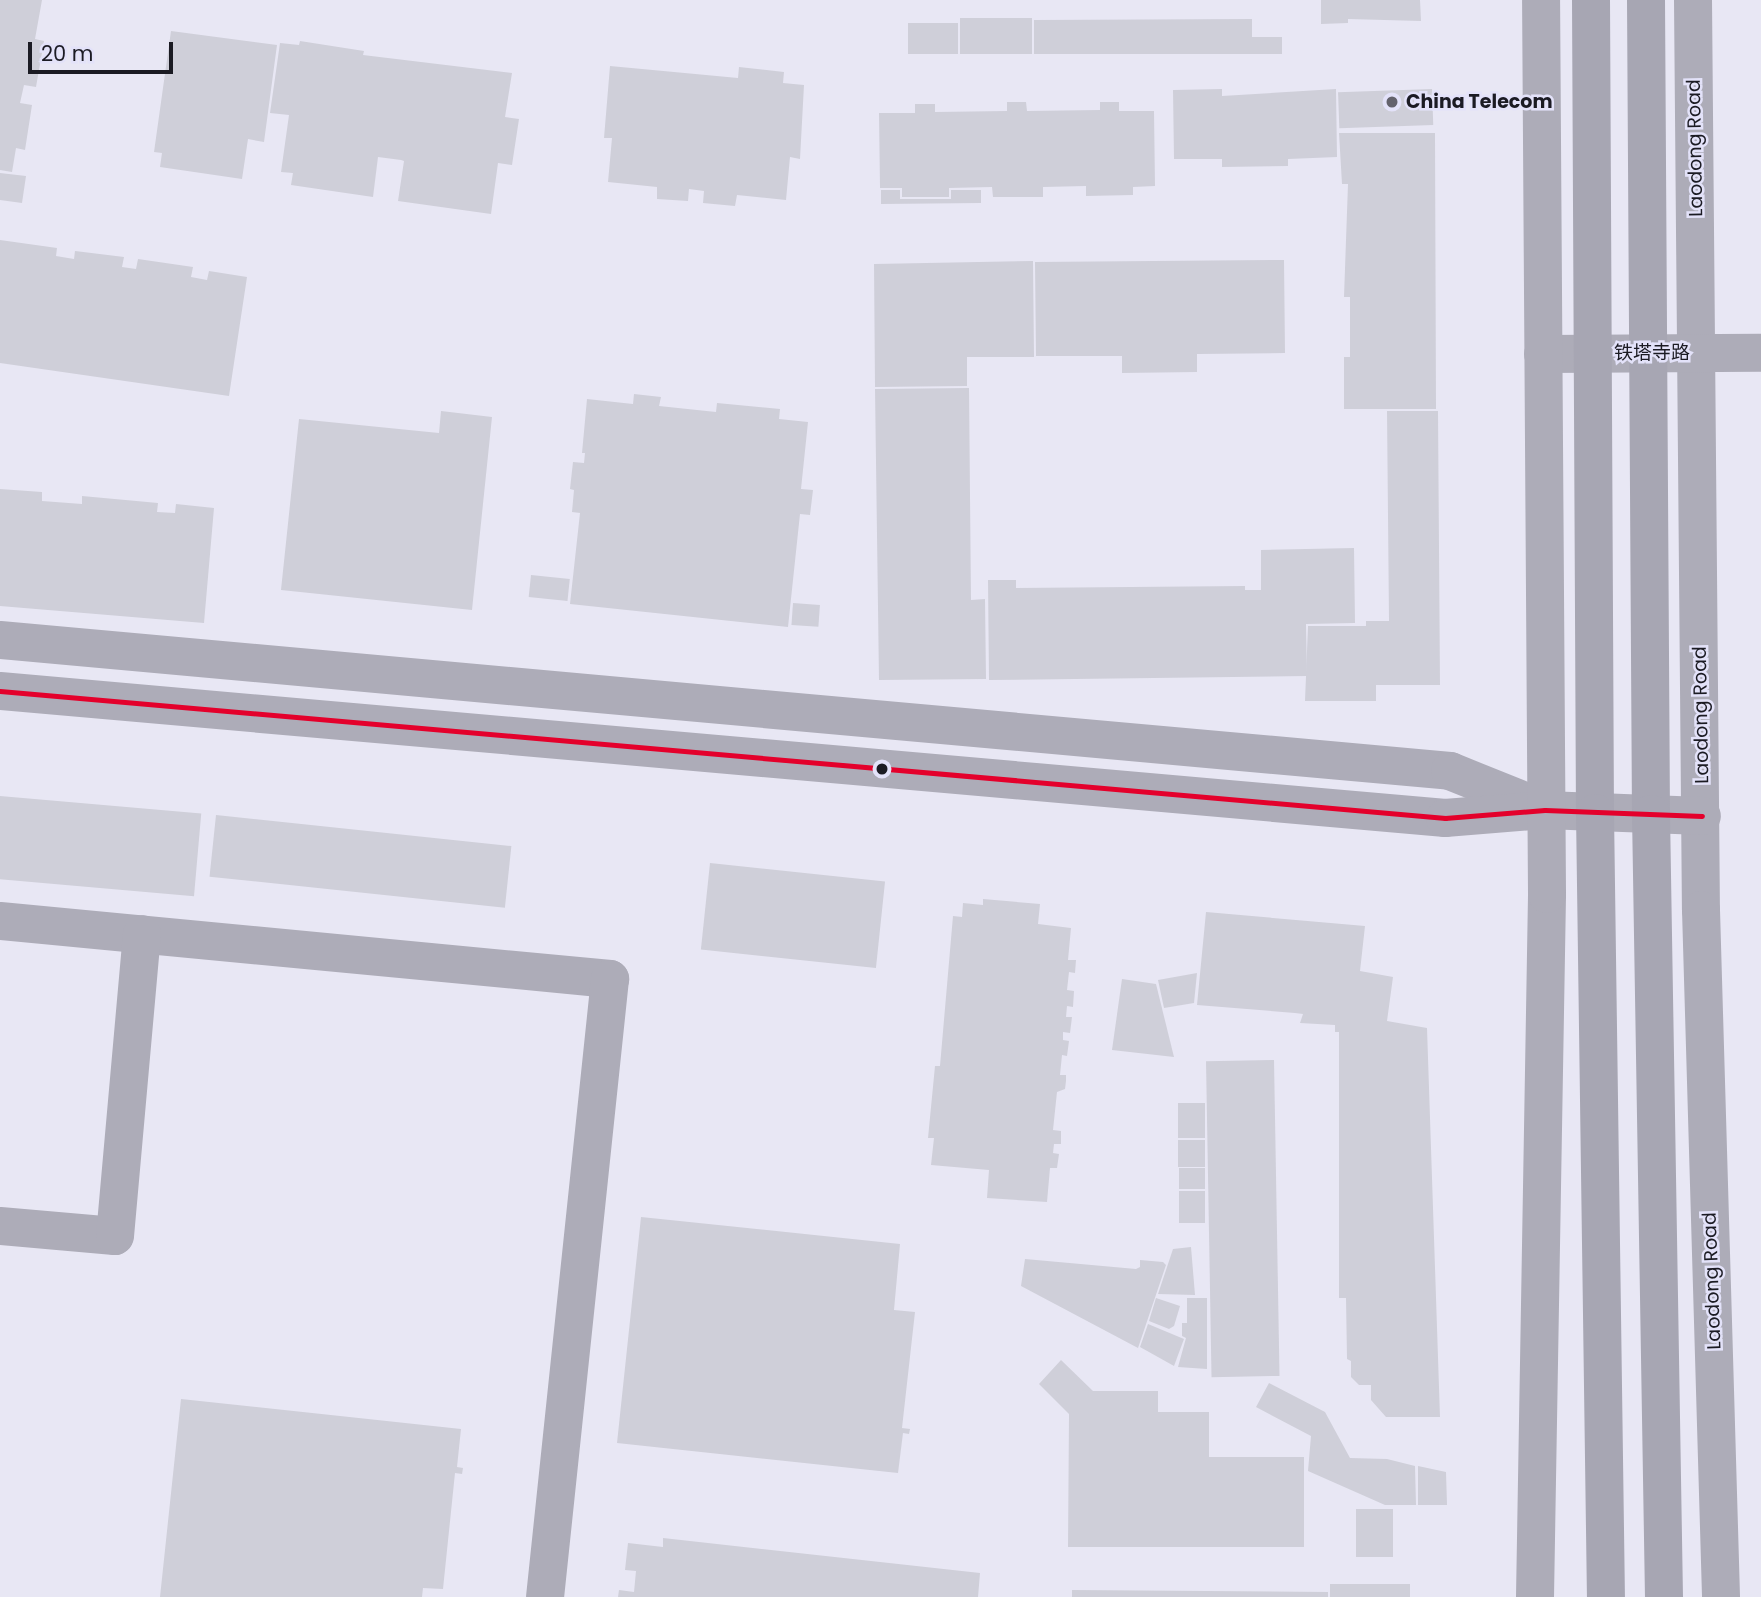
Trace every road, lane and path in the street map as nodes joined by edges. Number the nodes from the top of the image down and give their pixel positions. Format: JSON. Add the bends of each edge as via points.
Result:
{"nodes":[{"id":1,"x":1541,"y":0,"type":"edge"},
{"id":2,"x":1591,"y":0,"type":"edge"},
{"id":3,"x":1646,"y":0,"type":"edge"},
{"id":4,"x":1693,"y":0,"type":"edge"},
{"id":5,"x":1594,"y":353,"type":"junction"},
{"id":6,"x":1648,"y":353,"type":"junction"},
{"id":7,"x":1698,"y":353,"type":"junction"},
{"id":8,"x":1761,"y":353,"type":"edge"},
{"id":9,"x":1544,"y":354,"type":"junction"},
{"id":10,"x":0,"y":640,"type":"edge"},
{"id":11,"x":0,"y":691,"type":"edge"},
{"id":12,"x":1545,"y":810,"type":"junction"},
{"id":13,"x":1595,"y":813,"type":"junction"},
{"id":14,"x":1651,"y":814,"type":"junction"},
{"id":15,"x":1702,"y":816,"type":"junction"},
{"id":16,"x":0,"y":920,"type":"edge"},
{"id":17,"x":142,"y":934,"type":"junction"},
{"id":18,"x":0,"y":1226,"type":"edge"},
{"id":19,"x":545,"y":1597,"type":"edge"},
{"id":20,"x":1535,"y":1597,"type":"edge"},
{"id":21,"x":1606,"y":1597,"type":"edge"},
{"id":22,"x":1664,"y":1597,"type":"edge"},
{"id":23,"x":1721,"y":1597,"type":"edge"}],
"edges":[{"from":1,"to":9,"type":"street"},
{"from":2,"to":5,"type":"main road"},
{"from":3,"to":6,"type":"main road"},
{"from":4,"to":7,"type":"street","name":"Laodong Road"},
{"from":5,"to":6,"type":"street","name":"铁塔寺路"},
{"from":5,"to":9,"type":"street","name":"铁塔寺路"},
{"from":5,"to":13,"type":"main road"},
{"from":6,"to":7,"type":"street","name":"铁塔寺路"},
{"from":6,"to":14,"type":"main road"},
{"from":7,"to":8,"type":"street","name":"铁塔寺路"},
{"from":7,"to":15,"type":"street","name":"Laodong Road"},
{"from":9,"to":12,"type":"street"},
{"from":10,"to":12,"type":"street","via":[[1450,771]]},
{"from":11,"to":12,"type":"street","via":[[1445,818]]},
{"from":12,"to":13,"type":"street"},
{"from":12,"to":20,"type":"street"},
{"from":13,"to":14,"type":"street"},
{"from":13,"to":21,"type":"main road"},
{"from":14,"to":15,"type":"street"},
{"from":14,"to":22,"type":"main road"},
{"from":15,"to":23,"type":"street","name":"Laodong Road"},
{"from":16,"to":17,"type":"street"},
{"from":17,"to":18,"type":"street","via":[[115,1236]]},
{"from":17,"to":19,"type":"street","via":[[610,979]]}]}
